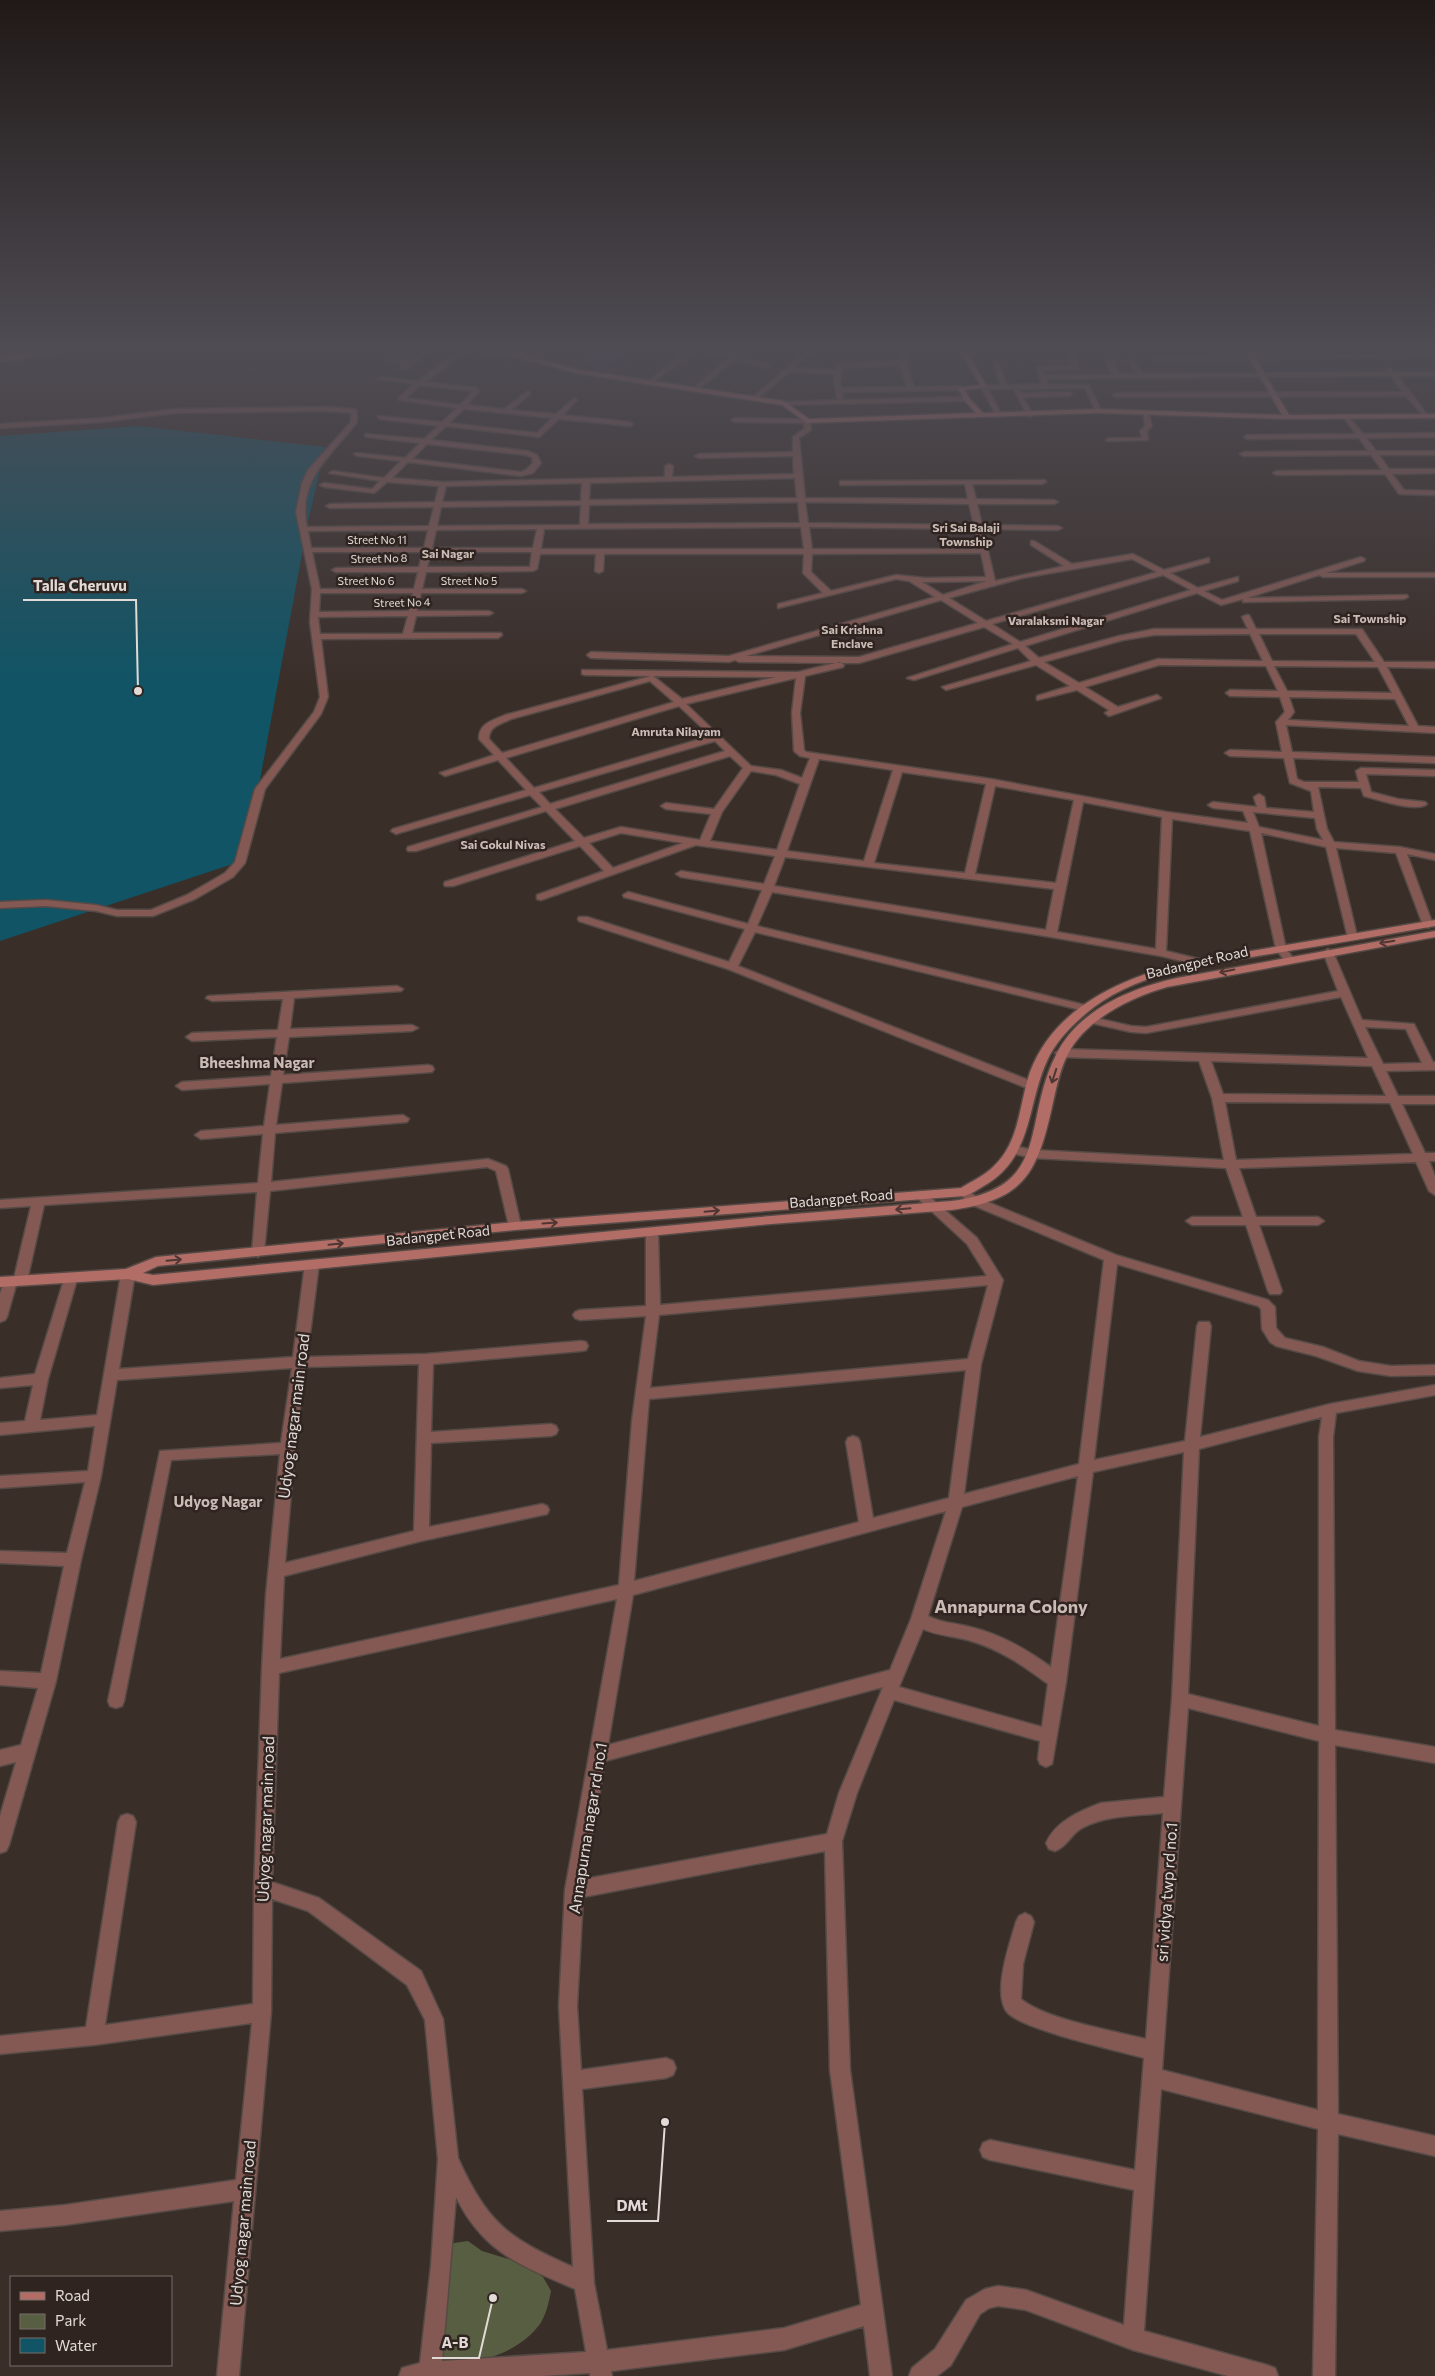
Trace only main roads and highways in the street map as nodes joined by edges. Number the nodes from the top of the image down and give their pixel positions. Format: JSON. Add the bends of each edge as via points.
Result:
{"nodes":[{"id":1,"x":1433,"y":927,"type":"edge"},
{"id":2,"x":1285,"y":954,"type":"junction"},
{"id":3,"x":969,"y":1196,"type":"junction"},
{"id":4,"x":581,"y":1221,"type":"junction"},
{"id":5,"x":582,"y":1238,"type":"junction"},
{"id":6,"x":128,"y":1274,"type":"junction"},
{"id":7,"x":10,"y":1282,"type":"edge"}],
"edges":[{"from":1,"to":2,"type":"main road","name":"Badangpet Road","via":[[1352,936]]},
{"from":1,"to":2,"type":"main road","name":"Badangpet Road","one_way":true,"via":[[1328,952]]},
{"from":2,"to":3,"type":"main road","name":"Badangpet Road","via":[[1203,963],[1134,981],[1085,1008],[1050,1046],[1032,1086],[1015,1150]]},
{"from":2,"to":3,"type":"main road","name":"Badangpet Road","one_way":true,"via":[[1160,985],[1132,995],[1091,1020],[1061,1054],[1033,1154],[1018,1181],[1002,1193]]},
{"from":4,"to":3,"type":"main road","name":"Badangpet Road","one_way":true,"via":[[920,1195]]},
{"from":3,"to":5,"type":"main road","name":"Badangpet Road","one_way":true,"via":[[933,1207]]},
{"from":4,"to":5,"type":"main road"},
{"from":6,"to":4,"type":"main road","name":"Badangpet Road","one_way":true,"via":[[156,1262]]},
{"from":5,"to":6,"type":"main road","name":"Badangpet Road","via":[[153,1280]]},
{"from":6,"to":7,"type":"main road","name":"Badangpet Road"}]}
